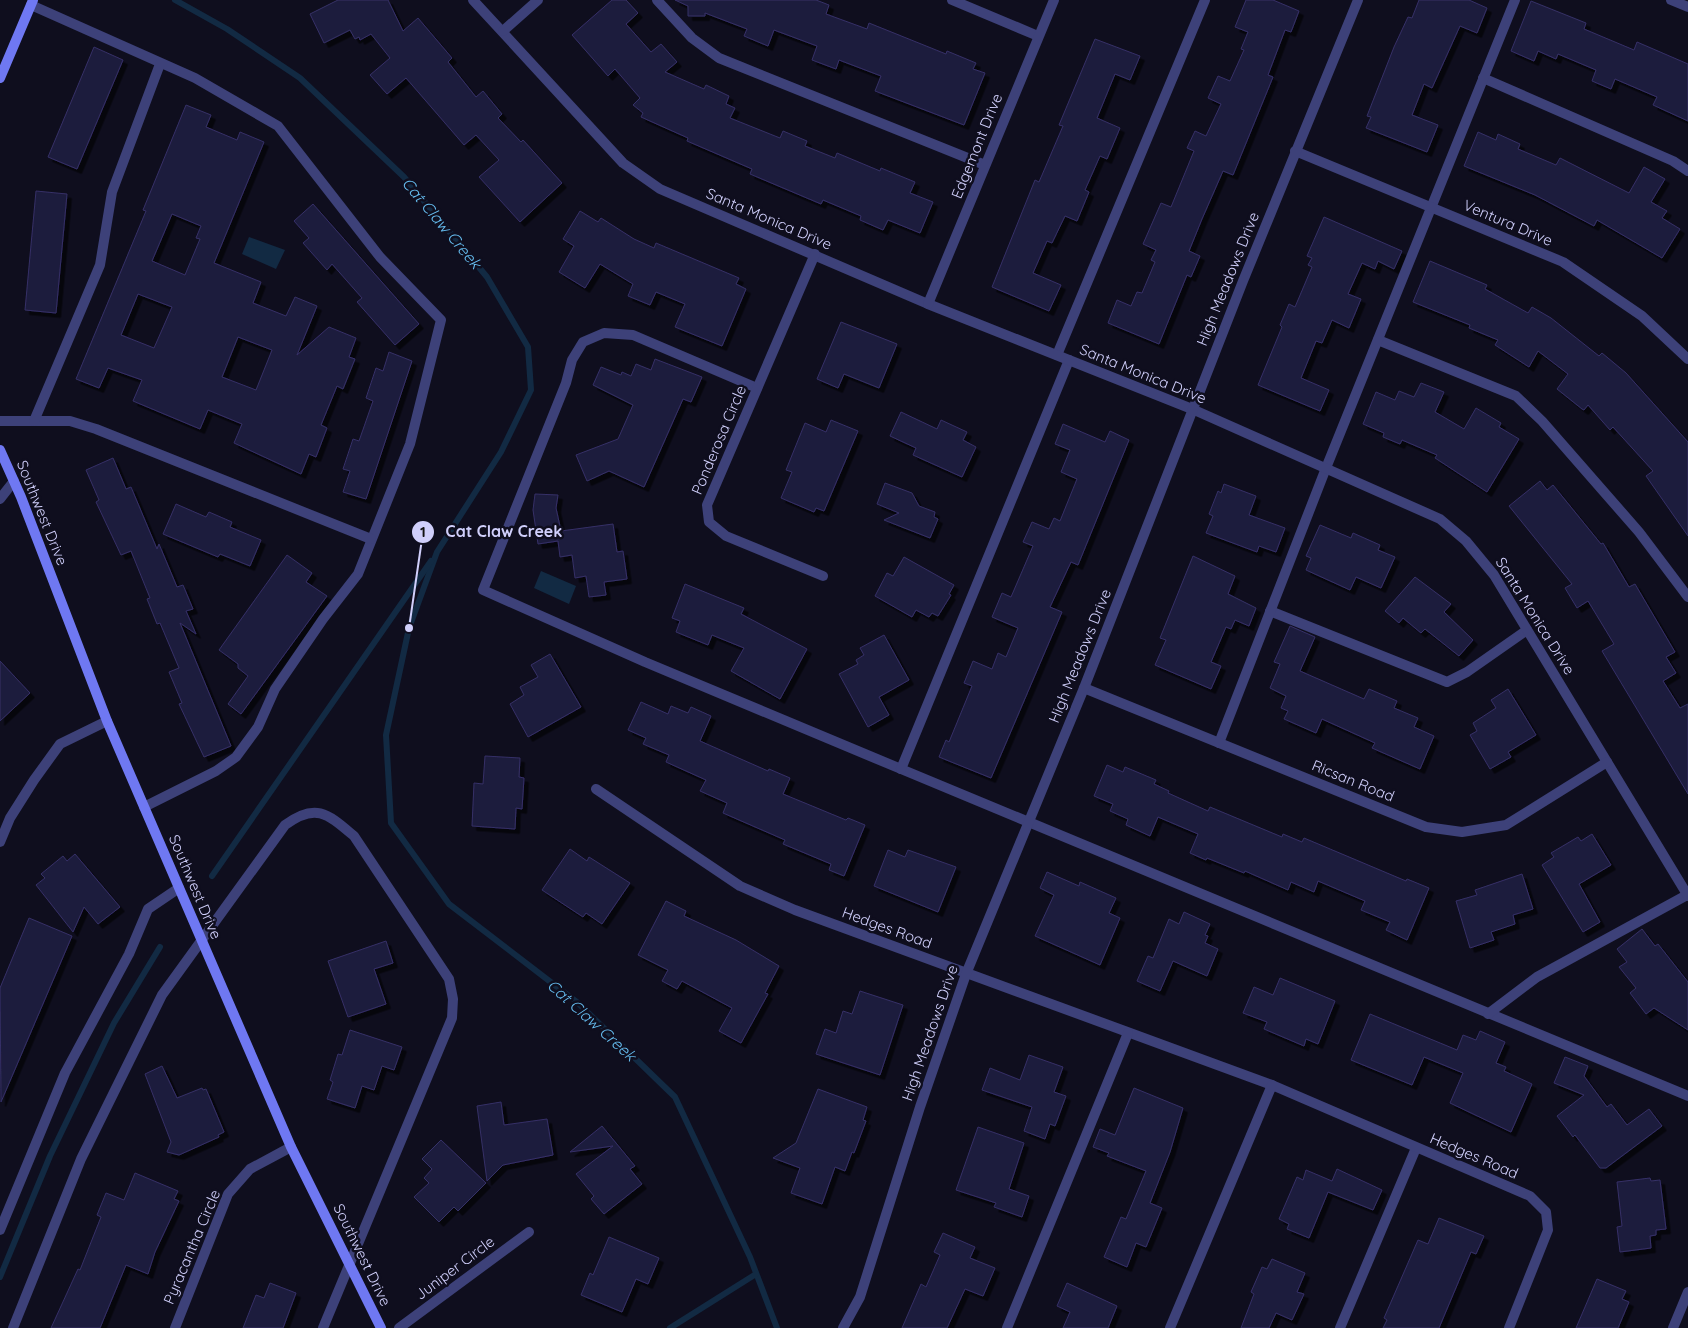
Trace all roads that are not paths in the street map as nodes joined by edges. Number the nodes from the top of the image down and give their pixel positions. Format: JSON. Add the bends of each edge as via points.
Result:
{"nodes":[{"id":1,"x":473,"y":0,"type":"edge"},
{"id":2,"x":538,"y":0,"type":"edge"},
{"id":3,"x":657,"y":0,"type":"edge"},
{"id":4,"x":952,"y":0,"type":"edge"},
{"id":5,"x":1054,"y":0,"type":"edge"},
{"id":6,"x":1205,"y":0,"type":"edge"},
{"id":7,"x":1358,"y":0,"type":"edge"},
{"id":8,"x":1515,"y":0,"type":"edge"},
{"id":9,"x":1671,"y":0,"type":"edge"},
{"id":10,"x":32,"y":2,"type":"edge"},
{"id":11,"x":1688,"y":7,"type":"edge"},
{"id":12,"x":503,"y":31,"type":"junction"},
{"id":13,"x":1038,"y":36,"type":"junction"},
{"id":14,"x":160,"y":64,"type":"junction"},
{"id":15,"x":0,"y":78,"type":"edge"},
{"id":16,"x":1483,"y":78,"type":"junction"},
{"id":17,"x":1295,"y":151,"type":"junction"},
{"id":18,"x":985,"y":165,"type":"junction"},
{"id":19,"x":1688,"y":171,"type":"edge"},
{"id":20,"x":1432,"y":207,"type":"junction"},
{"id":21,"x":815,"y":254,"type":"junction"},
{"id":22,"x":928,"y":304,"type":"junction"},
{"id":23,"x":1378,"y":340,"type":"junction"},
{"id":24,"x":1057,"y":355,"type":"junction"},
{"id":25,"x":1069,"y":360,"type":"junction"},
{"id":26,"x":1688,"y":360,"type":"edge"},
{"id":27,"x":757,"y":388,"type":"junction"},
{"id":28,"x":1192,"y":409,"type":"junction"},
{"id":29,"x":34,"y":420,"type":"junction"},
{"id":30,"x":0,"y":422,"type":"edge"},
{"id":31,"x":0,"y":450,"type":"edge"},
{"id":32,"x":1326,"y":468,"type":"junction"},
{"id":33,"x":14,"y":481,"type":"junction"},
{"id":34,"x":0,"y":499,"type":"edge"},
{"id":35,"x":371,"y":539,"type":"junction"},
{"id":36,"x":823,"y":576,"type":"dead end"},
{"id":37,"x":1688,"y":597,"type":"edge"},
{"id":38,"x":1270,"y":611,"type":"junction"},
{"id":39,"x":1527,"y":630,"type":"junction"},
{"id":40,"x":1084,"y":688,"type":"junction"},
{"id":41,"x":107,"y":721,"type":"junction"},
{"id":42,"x":1219,"y":743,"type":"junction"},
{"id":43,"x":1607,"y":762,"type":"junction"},
{"id":44,"x":902,"y":769,"type":"junction"},
{"id":45,"x":596,"y":788,"type":"dead end"},
{"id":46,"x":144,"y":807,"type":"junction"},
{"id":47,"x":1028,"y":822,"type":"junction"},
{"id":48,"x":0,"y":842,"type":"edge"},
{"id":49,"x":179,"y":888,"type":"junction"},
{"id":50,"x":1688,"y":895,"type":"edge"},
{"id":51,"x":201,"y":939,"type":"junction"},
{"id":52,"x":966,"y":974,"type":"junction"},
{"id":53,"x":1488,"y":1014,"type":"junction"},
{"id":54,"x":1128,"y":1033,"type":"junction"},
{"id":55,"x":1272,"y":1085,"type":"junction"},
{"id":56,"x":1688,"y":1096,"type":"edge"},
{"id":57,"x":291,"y":1147,"type":"junction"},
{"id":58,"x":1416,"y":1148,"type":"junction"},
{"id":59,"x":0,"y":1230,"type":"edge"},
{"id":60,"x":529,"y":1232,"type":"dead end"},
{"id":61,"x":350,"y":1265,"type":"junction"},
{"id":62,"x":1688,"y":1292,"type":"edge"},
{"id":63,"x":13,"y":1328,"type":"edge"},
{"id":64,"x":175,"y":1328,"type":"edge"},
{"id":65,"x":323,"y":1328,"type":"edge"},
{"id":66,"x":381,"y":1328,"type":"edge"},
{"id":67,"x":399,"y":1328,"type":"edge"},
{"id":68,"x":843,"y":1328,"type":"edge"},
{"id":69,"x":1006,"y":1328,"type":"edge"},
{"id":70,"x":1170,"y":1328,"type":"edge"},
{"id":71,"x":1340,"y":1328,"type":"edge"},
{"id":72,"x":1509,"y":1328,"type":"edge"},
{"id":73,"x":1673,"y":1328,"type":"edge"}],
"edges":[{"from":1,"to":12,"type":"street","name":"Santa Monica Drive"},
{"from":2,"to":12,"type":"street"},
{"from":3,"to":18,"type":"street","via":[[692,38],[719,58]]},
{"from":4,"to":13,"type":"street"},
{"from":5,"to":13,"type":"street","name":"Edgemont Drive"},
{"from":6,"to":24,"type":"street"},
{"from":7,"to":17,"type":"street","name":"High Meadows Drive"},
{"from":8,"to":16,"type":"street"},
{"from":9,"to":11,"type":"street"},
{"from":10,"to":14,"type":"street"},
{"from":10,"to":15,"type":"main road"},
{"from":12,"to":21,"type":"street","name":"Santa Monica Drive","via":[[572,110],[623,163],[638,174],[660,189]]},
{"from":13,"to":18,"type":"street","name":"Edgemont Drive"},
{"from":14,"to":29,"type":"street","via":[[112,192],[100,265]]},
{"from":14,"to":35,"type":"street","via":[[194,78],[278,126],[380,258],[441,320],[410,444]]},
{"from":16,"to":19,"type":"street","via":[[1673,161]]},
{"from":16,"to":20,"type":"street"},
{"from":17,"to":20,"type":"street","name":"Ventura Drive"},
{"from":17,"to":28,"type":"street","name":"High Meadows Drive"},
{"from":18,"to":22,"type":"street","name":"Edgemont Drive"},
{"from":20,"to":23,"type":"street"},
{"from":20,"to":26,"type":"street","name":"Ventura Drive","via":[[1563,262],[1642,316]]},
{"from":21,"to":22,"type":"street","name":"Santa Monica Drive"},
{"from":21,"to":27,"type":"street","name":"Ponderosa Circle"},
{"from":22,"to":24,"type":"street","name":"Santa Monica Drive"},
{"from":23,"to":32,"type":"street"},
{"from":23,"to":37,"type":"street","via":[[1516,396],[1542,421],[1639,532]]},
{"from":24,"to":25,"type":"street","name":"Santa Monica Drive"},
{"from":25,"to":28,"type":"street","name":"Santa Monica Drive"},
{"from":25,"to":44,"type":"street"},
{"from":27,"to":36,"type":"street","name":"Ponderosa Circle","via":[[707,505],[709,522],[726,536]]},
{"from":27,"to":44,"type":"street","via":[[632,335],[604,333],[583,342],[572,360],[566,383],[483,590],[645,662]]},
{"from":28,"to":32,"type":"street","name":"Santa Monica Drive"},
{"from":28,"to":40,"type":"street","name":"High Meadows Drive"},
{"from":29,"to":30,"type":"street"},
{"from":29,"to":35,"type":"street","via":[[70,421],[96,429]]},
{"from":31,"to":33,"type":"main road","name":"Southwest Drive"},
{"from":32,"to":38,"type":"street"},
{"from":32,"to":39,"type":"street","name":"Santa Monica Drive","via":[[1440,519],[1466,541],[1494,575]]},
{"from":33,"to":34,"type":"street"},
{"from":33,"to":41,"type":"main road","name":"Southwest Drive"},
{"from":35,"to":46,"type":"street","via":[[358,574],[275,689],[258,727],[236,757],[216,771]]},
{"from":38,"to":39,"type":"street","via":[[1447,682],[1467,672]]},
{"from":38,"to":42,"type":"street"},
{"from":39,"to":43,"type":"street","name":"Santa Monica Drive"},
{"from":40,"to":42,"type":"street","name":"Ricsan Road"},
{"from":40,"to":47,"type":"street","name":"High Meadows Drive"},
{"from":41,"to":46,"type":"main road","name":"Southwest Drive"},
{"from":41,"to":48,"type":"street","via":[[60,744],[10,818]]},
{"from":42,"to":43,"type":"street","name":"Ricsan Road","via":[[1426,827],[1462,832],[1506,825]]},
{"from":43,"to":50,"type":"street","name":"Santa Monica Drive"},
{"from":44,"to":47,"type":"street"},
{"from":45,"to":52,"type":"street","name":"Hedges Road","via":[[740,886]]},
{"from":46,"to":49,"type":"main road","name":"Southwest Drive"},
{"from":47,"to":52,"type":"street","name":"High Meadows Drive"},
{"from":47,"to":53,"type":"street"},
{"from":49,"to":51,"type":"main road","name":"Southwest Drive"},
{"from":49,"to":59,"type":"street","via":[[148,909],[129,954],[65,1073]]},
{"from":50,"to":53,"type":"street","via":[[1537,977]]},
{"from":51,"to":57,"type":"main road","name":"Southwest Drive"},
{"from":51,"to":61,"type":"street","via":[[285,825],[298,815],[311,811],[325,814],[354,836],[449,979],[452,1018]]},
{"from":51,"to":63,"type":"street","via":[[162,995],[81,1159]]},
{"from":52,"to":54,"type":"street","name":"Hedges Road"},
{"from":52,"to":68,"type":"street","name":"High Meadows Drive","via":[[860,1297]]},
{"from":53,"to":56,"type":"street"},
{"from":54,"to":55,"type":"street","name":"Hedges Road"},
{"from":54,"to":69,"type":"street"},
{"from":55,"to":58,"type":"street","name":"Hedges Road"},
{"from":55,"to":70,"type":"street"},
{"from":57,"to":61,"type":"main road","name":"Southwest Drive"},
{"from":57,"to":64,"type":"street","name":"Pyracantha Circle","via":[[250,1169],[228,1194]]},
{"from":58,"to":71,"type":"street"},
{"from":58,"to":72,"type":"street","name":"Hedges Road","via":[[1530,1196],[1546,1212],[1548,1230]]},
{"from":60,"to":67,"type":"street","name":"Juniper Circle"},
{"from":61,"to":65,"type":"street"},
{"from":61,"to":66,"type":"main road","name":"Southwest Drive"},
{"from":62,"to":73,"type":"street"}]}
